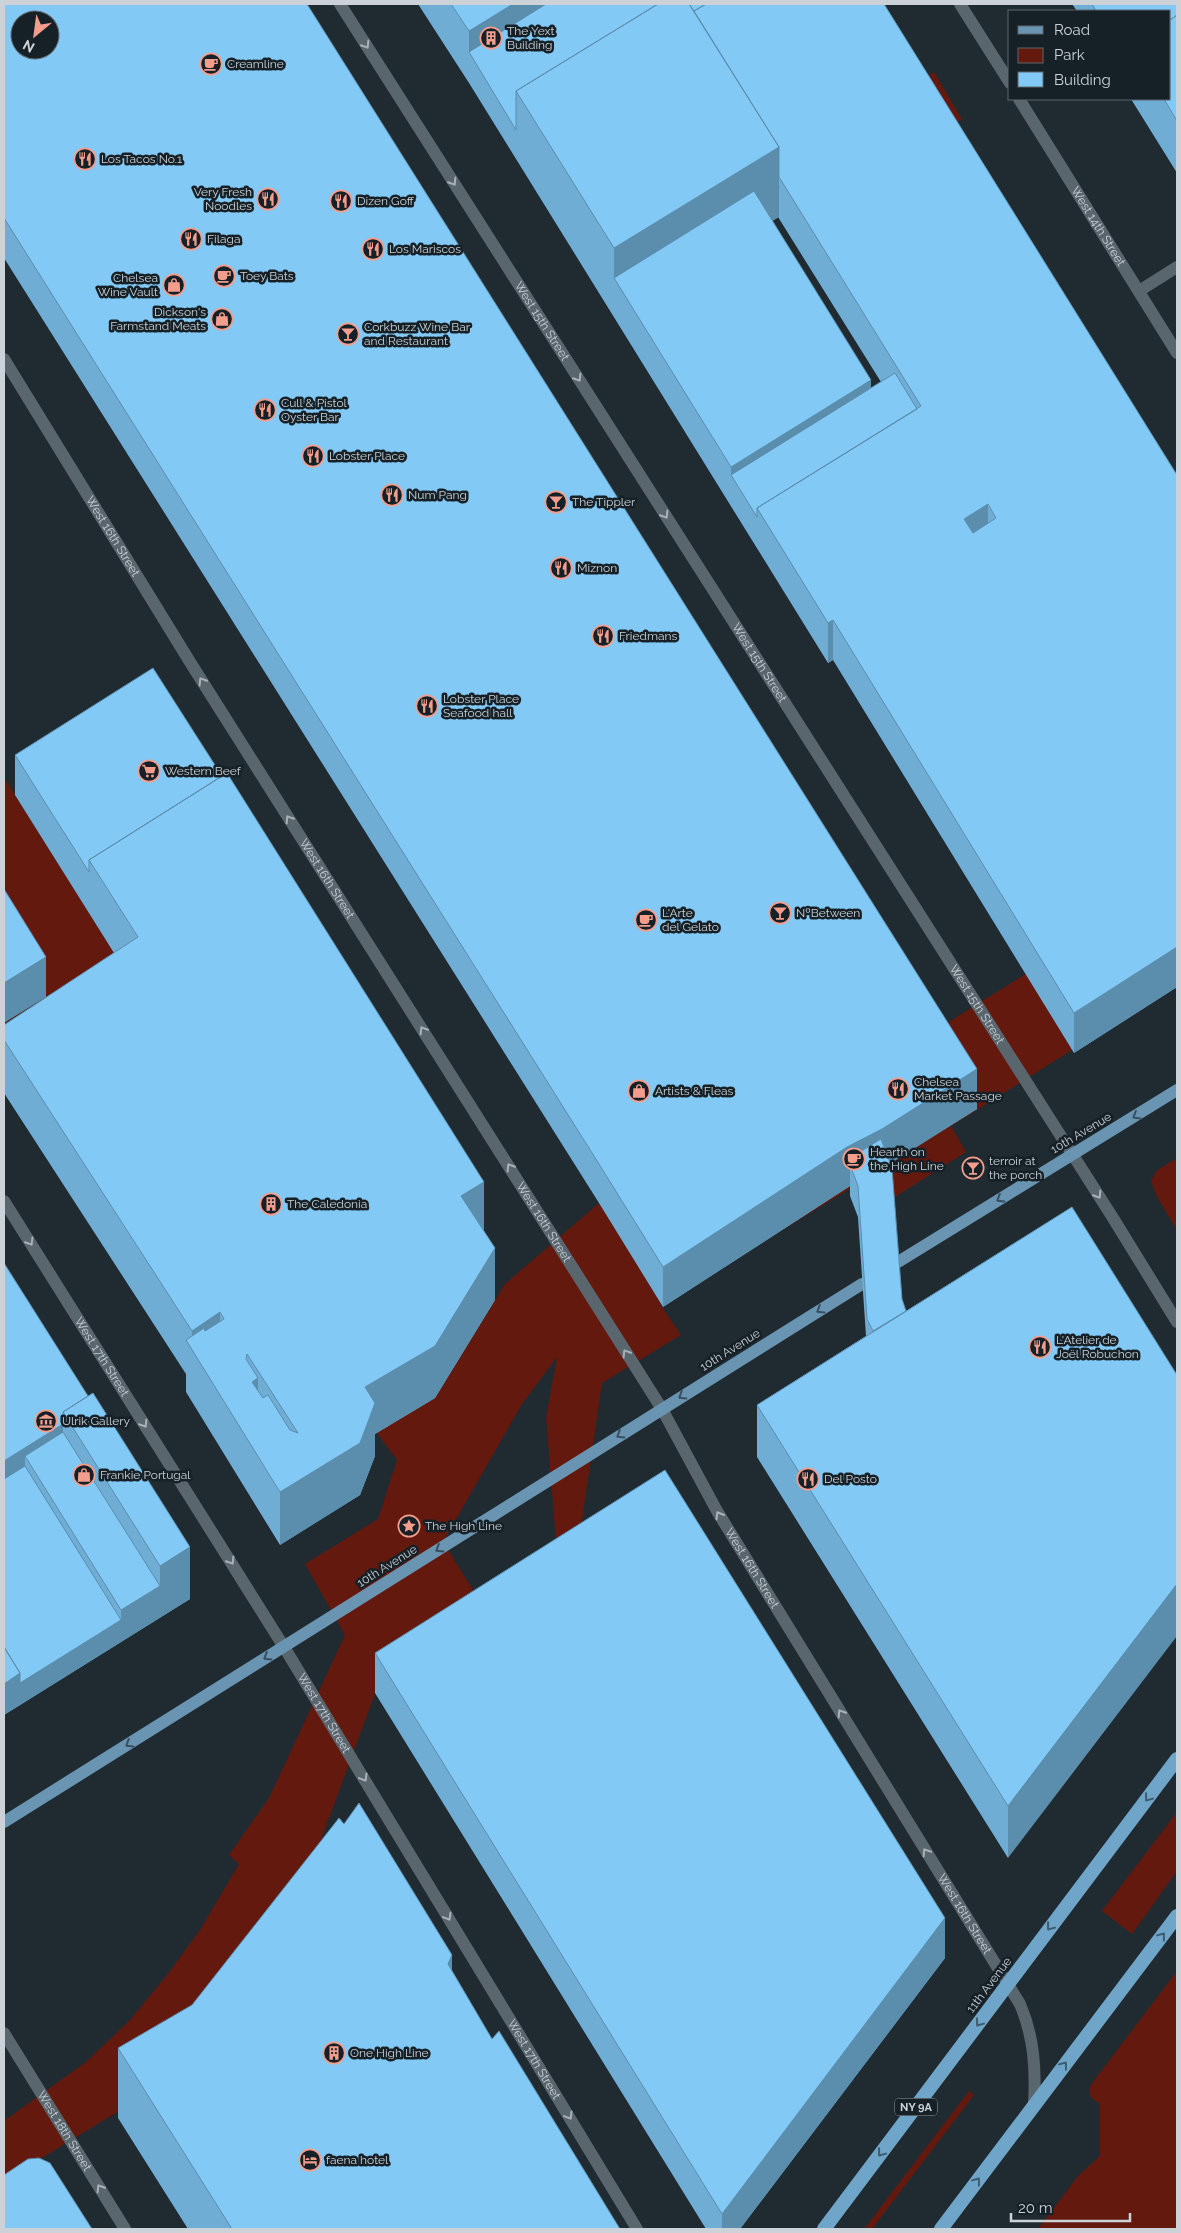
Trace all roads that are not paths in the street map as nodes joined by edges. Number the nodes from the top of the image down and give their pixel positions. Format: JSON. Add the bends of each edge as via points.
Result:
{"nodes":[{"id":1,"x":340,"y":4,"type":"edge"},
{"id":2,"x":960,"y":4,"type":"edge"},
{"id":3,"x":1008,"y":80,"type":"edge"},
{"id":4,"x":1020,"y":100,"type":"edge"},
{"id":5,"x":1177,"y":267,"type":"edge"},
{"id":6,"x":1139,"y":290,"type":"junction"},
{"id":7,"x":1177,"y":353,"type":"edge"},
{"id":8,"x":4,"y":359,"type":"edge"},
{"id":9,"x":1177,"y":1090,"type":"edge"},
{"id":10,"x":1071,"y":1154,"type":"junction"},
{"id":11,"x":4,"y":1200,"type":"edge"},
{"id":12,"x":898,"y":1262,"type":"edge"},
{"id":13,"x":862,"y":1284,"type":"edge"},
{"id":14,"x":1177,"y":1322,"type":"edge"},
{"id":15,"x":662,"y":1409,"type":"junction"},
{"id":16,"x":284,"y":1647,"type":"junction"},
{"id":17,"x":1177,"y":1759,"type":"edge"},
{"id":18,"x":4,"y":1822,"type":"edge"},
{"id":19,"x":1177,"y":1916,"type":"edge"},
{"id":20,"x":1008,"y":1984,"type":"junction"},
{"id":21,"x":4,"y":2033,"type":"edge"},
{"id":22,"x":1034,"y":2104,"type":"junction"},
{"id":23,"x":125,"y":2229,"type":"edge"},
{"id":24,"x":637,"y":2229,"type":"edge"},
{"id":25,"x":824,"y":2229,"type":"edge"},
{"id":26,"x":941,"y":2229,"type":"edge"}],
"edges":[{"from":1,"to":10,"type":"street","name":"West 15th Street","one_way":true},
{"from":2,"to":3,"type":"street"},
{"from":4,"to":6,"type":"street","name":"West 14th Street"},
{"from":5,"to":6,"type":"street"},
{"from":6,"to":7,"type":"street","name":"West 14th Street"},
{"from":15,"to":8,"type":"street","name":"West 16th Street","one_way":true,"via":[[185,654]]},
{"from":9,"to":10,"type":"main road","name":"10th Avenue","one_way":true},
{"from":10,"to":12,"type":"main road","name":"10th Avenue","one_way":true},
{"from":10,"to":14,"type":"street","name":"West 15th Street","one_way":true},
{"from":11,"to":16,"type":"street","name":"West 17th Street","one_way":true},
{"from":13,"to":15,"type":"main road","name":"10th Avenue","one_way":true},
{"from":15,"to":16,"type":"main road","name":"10th Avenue","one_way":true},
{"from":20,"to":15,"type":"street","name":"West 16th Street","one_way":true,"via":[[717,1511]]},
{"from":16,"to":18,"type":"main road","name":"10th Avenue","one_way":true},
{"from":16,"to":24,"type":"street","name":"West 17th Street","one_way":true},
{"from":17,"to":20,"type":"highway","name":"11th Avenue","number":"NY 9A","one_way":true},
{"from":22,"to":19,"type":"highway","one_way":true},
{"from":20,"to":22,"type":"street","name":"West 16th Street","via":[[1020,2004],[1030,2035],[1036,2076]]},
{"from":20,"to":25,"type":"highway","name":"11th Avenue","number":"NY 9A","one_way":true},
{"from":23,"to":21,"type":"street","name":"West 18th Street","one_way":true},
{"from":26,"to":22,"type":"highway","one_way":true}]}
